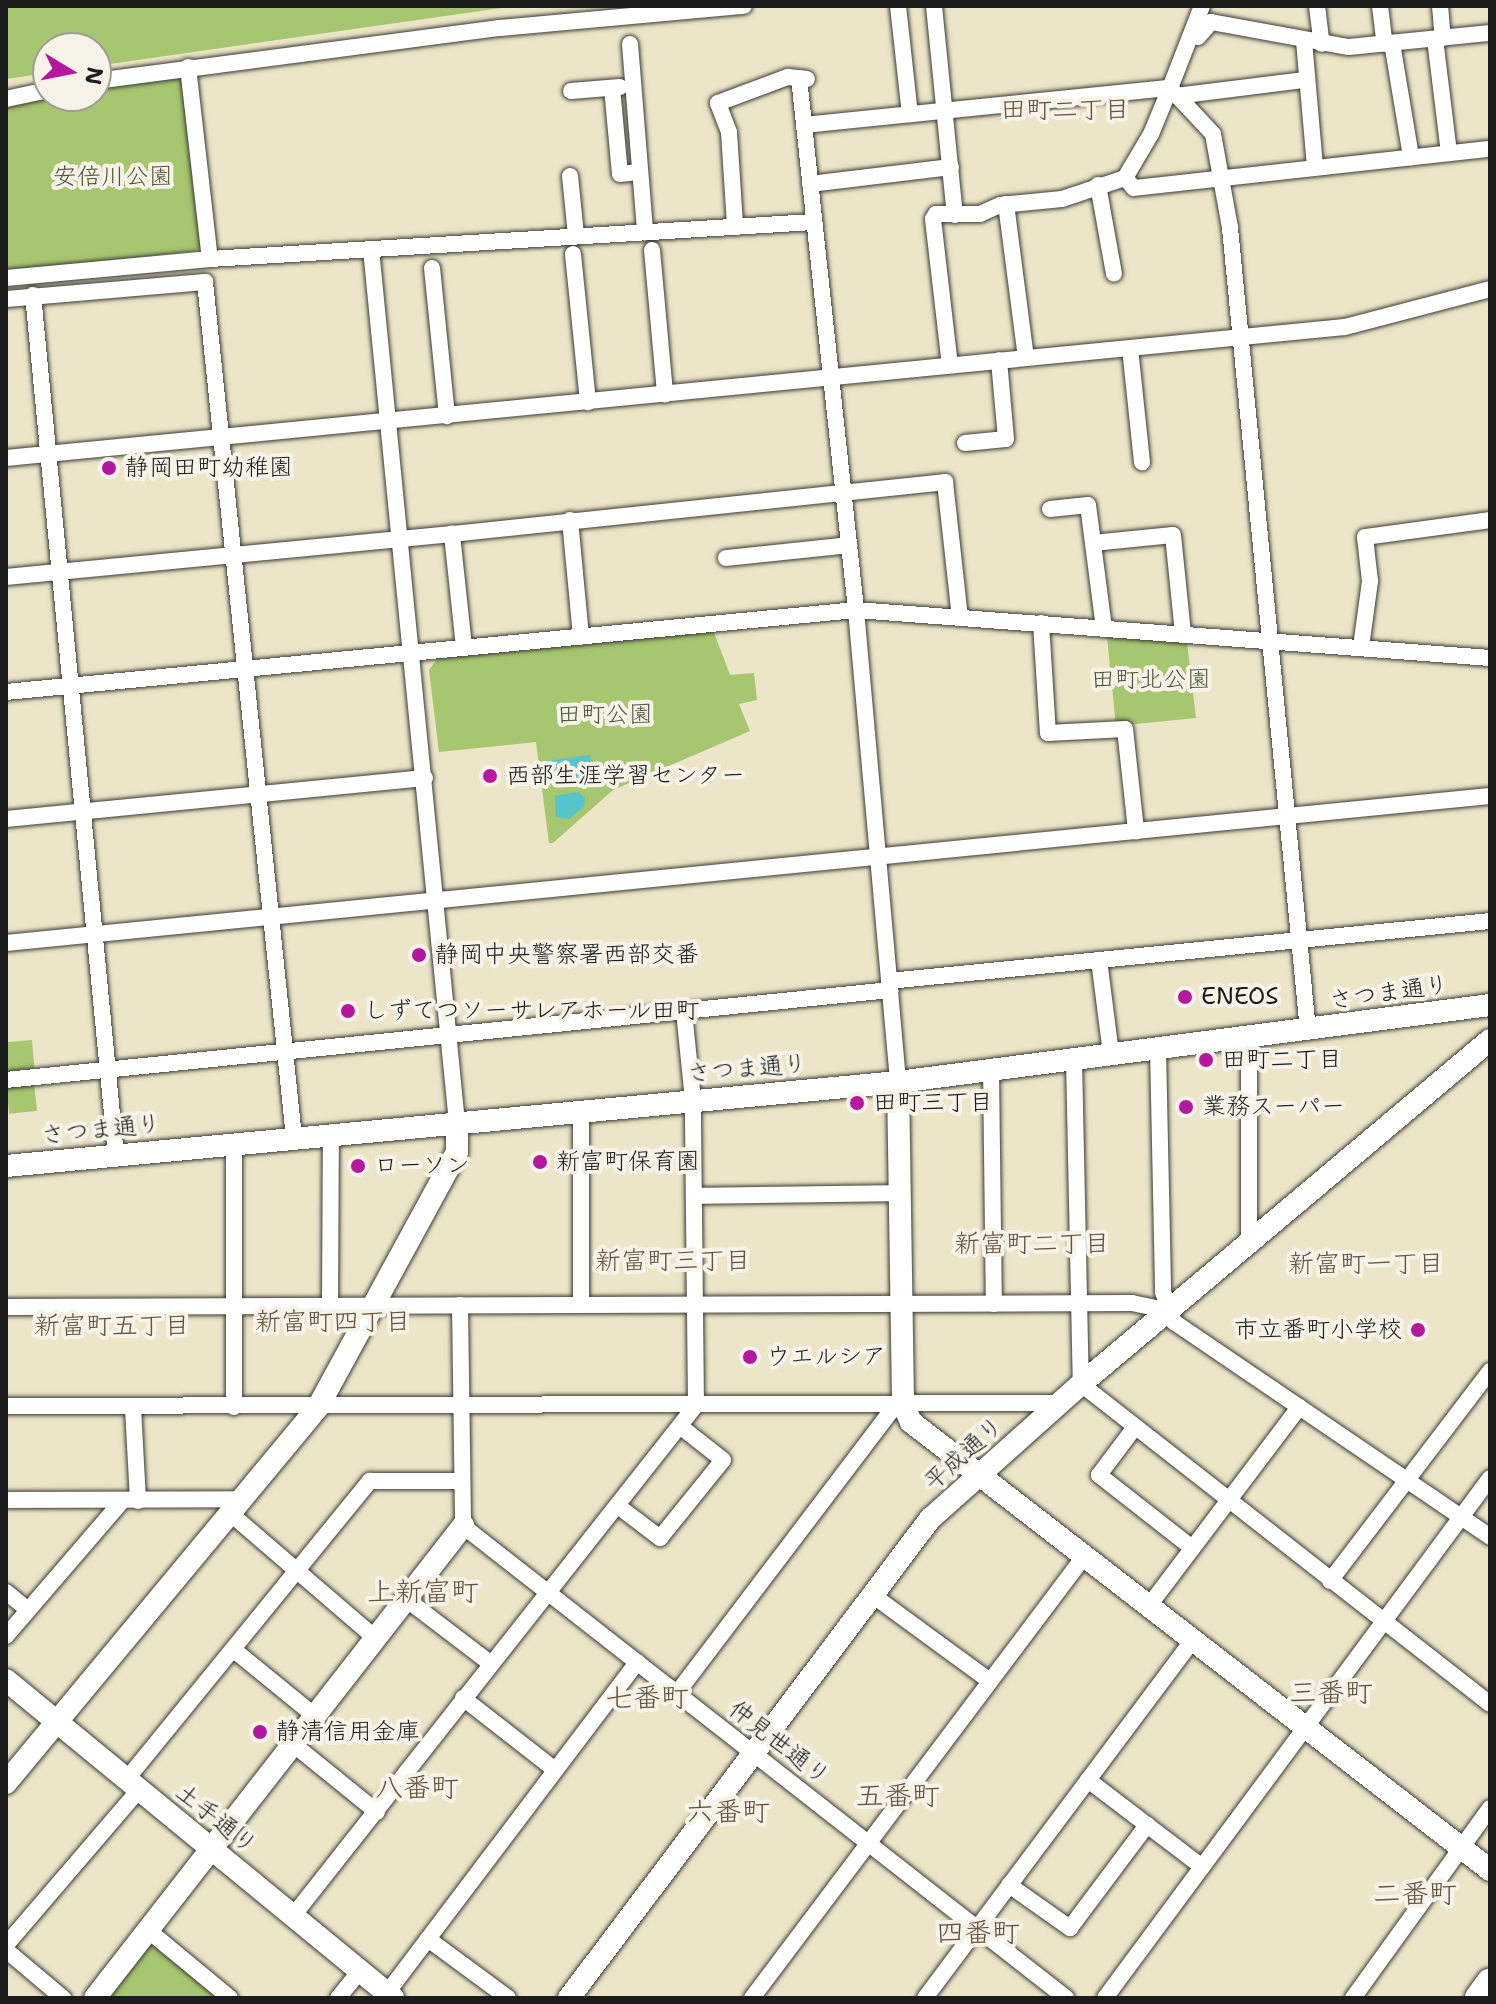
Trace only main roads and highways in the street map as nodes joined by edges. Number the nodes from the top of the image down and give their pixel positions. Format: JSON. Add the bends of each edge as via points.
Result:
{"nodes":[{"id":1,"x":1490,"y":1983,"type":"edge"},
{"id":2,"x":1479,"y":1998,"type":"edge"}],
"edges":[{"from":1,"to":2,"type":"highway"}]}
